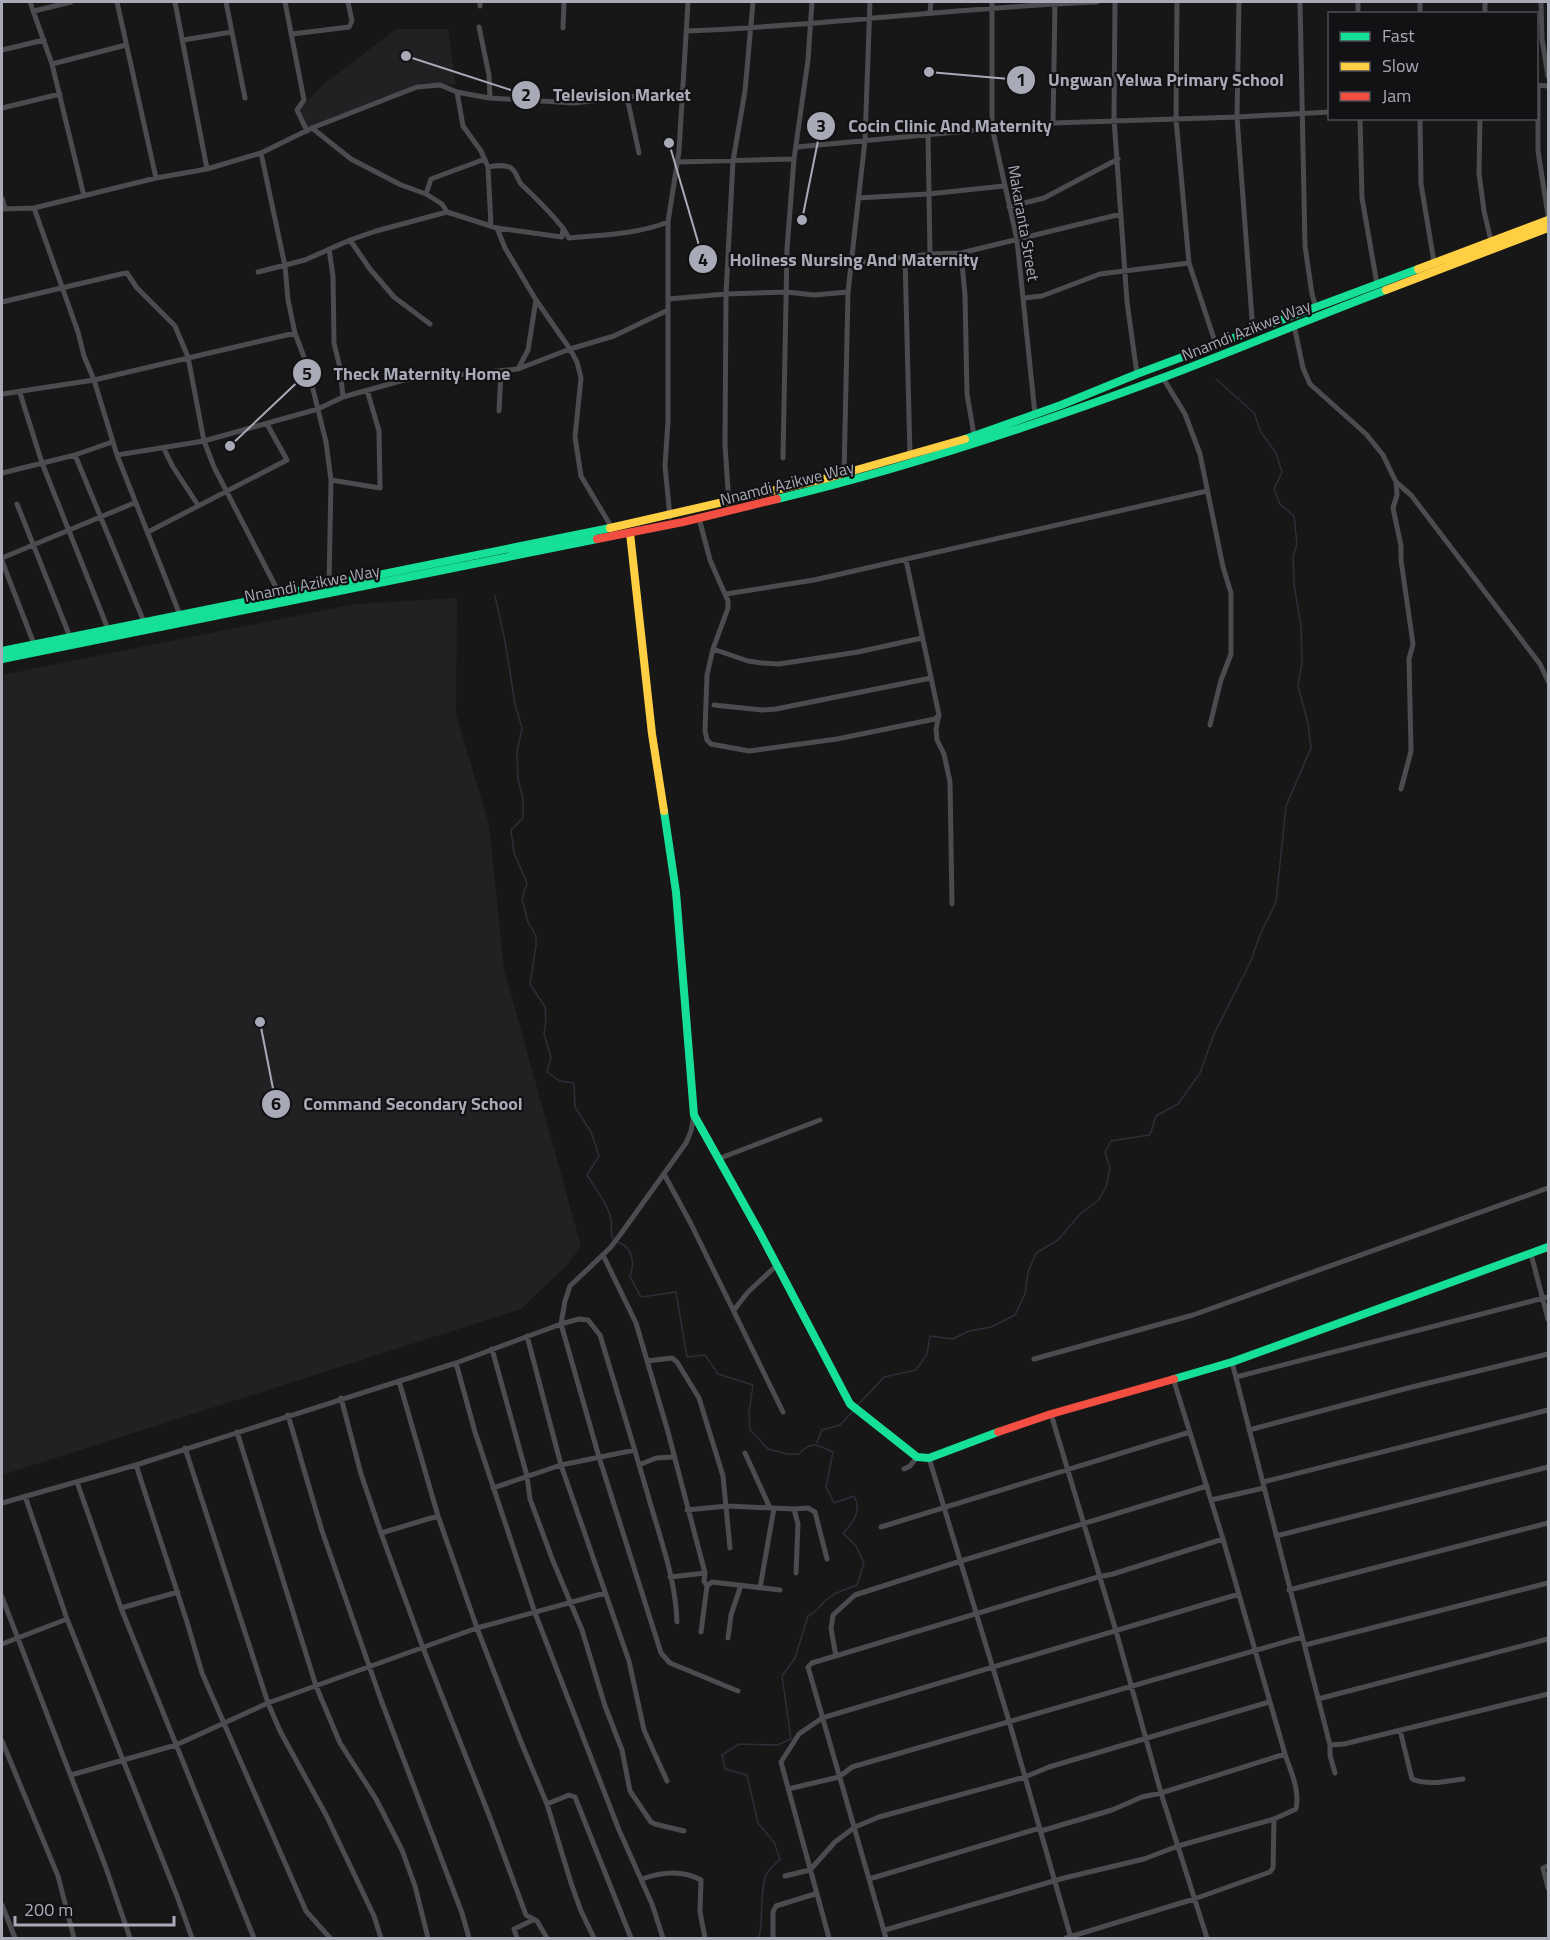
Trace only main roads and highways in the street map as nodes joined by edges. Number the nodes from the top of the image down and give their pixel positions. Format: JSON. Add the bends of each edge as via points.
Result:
{"nodes":[{"id":1,"x":1548,"y":217,"type":"edge"},
{"id":2,"x":1548,"y":228,"type":"edge"},
{"id":3,"x":630,"y":533,"type":"junction"},
{"id":4,"x":2,"y":651,"type":"edge"},
{"id":5,"x":2,"y":659,"type":"edge"},
{"id":6,"x":1548,"y":1247,"type":"edge"}],
"edges":[{"from":1,"to":4,"type":"main road","name":"Nnamdi Azikwe Way","via":[[1095,393],[844,475],[670,517]]},
{"from":2,"to":3,"type":"main road","name":"Nnamdi Azikwe Way","via":[[1163,378],[996,436],[857,480]]},
{"from":3,"to":5,"type":"main road","name":"Nnamdi Azikwe Way"},
{"from":3,"to":6,"type":"main road","via":[[652,734],[676,892],[693,1115],[850,1404],[917,1457],[929,1458],[1051,1414],[1232,1362]]}]}
